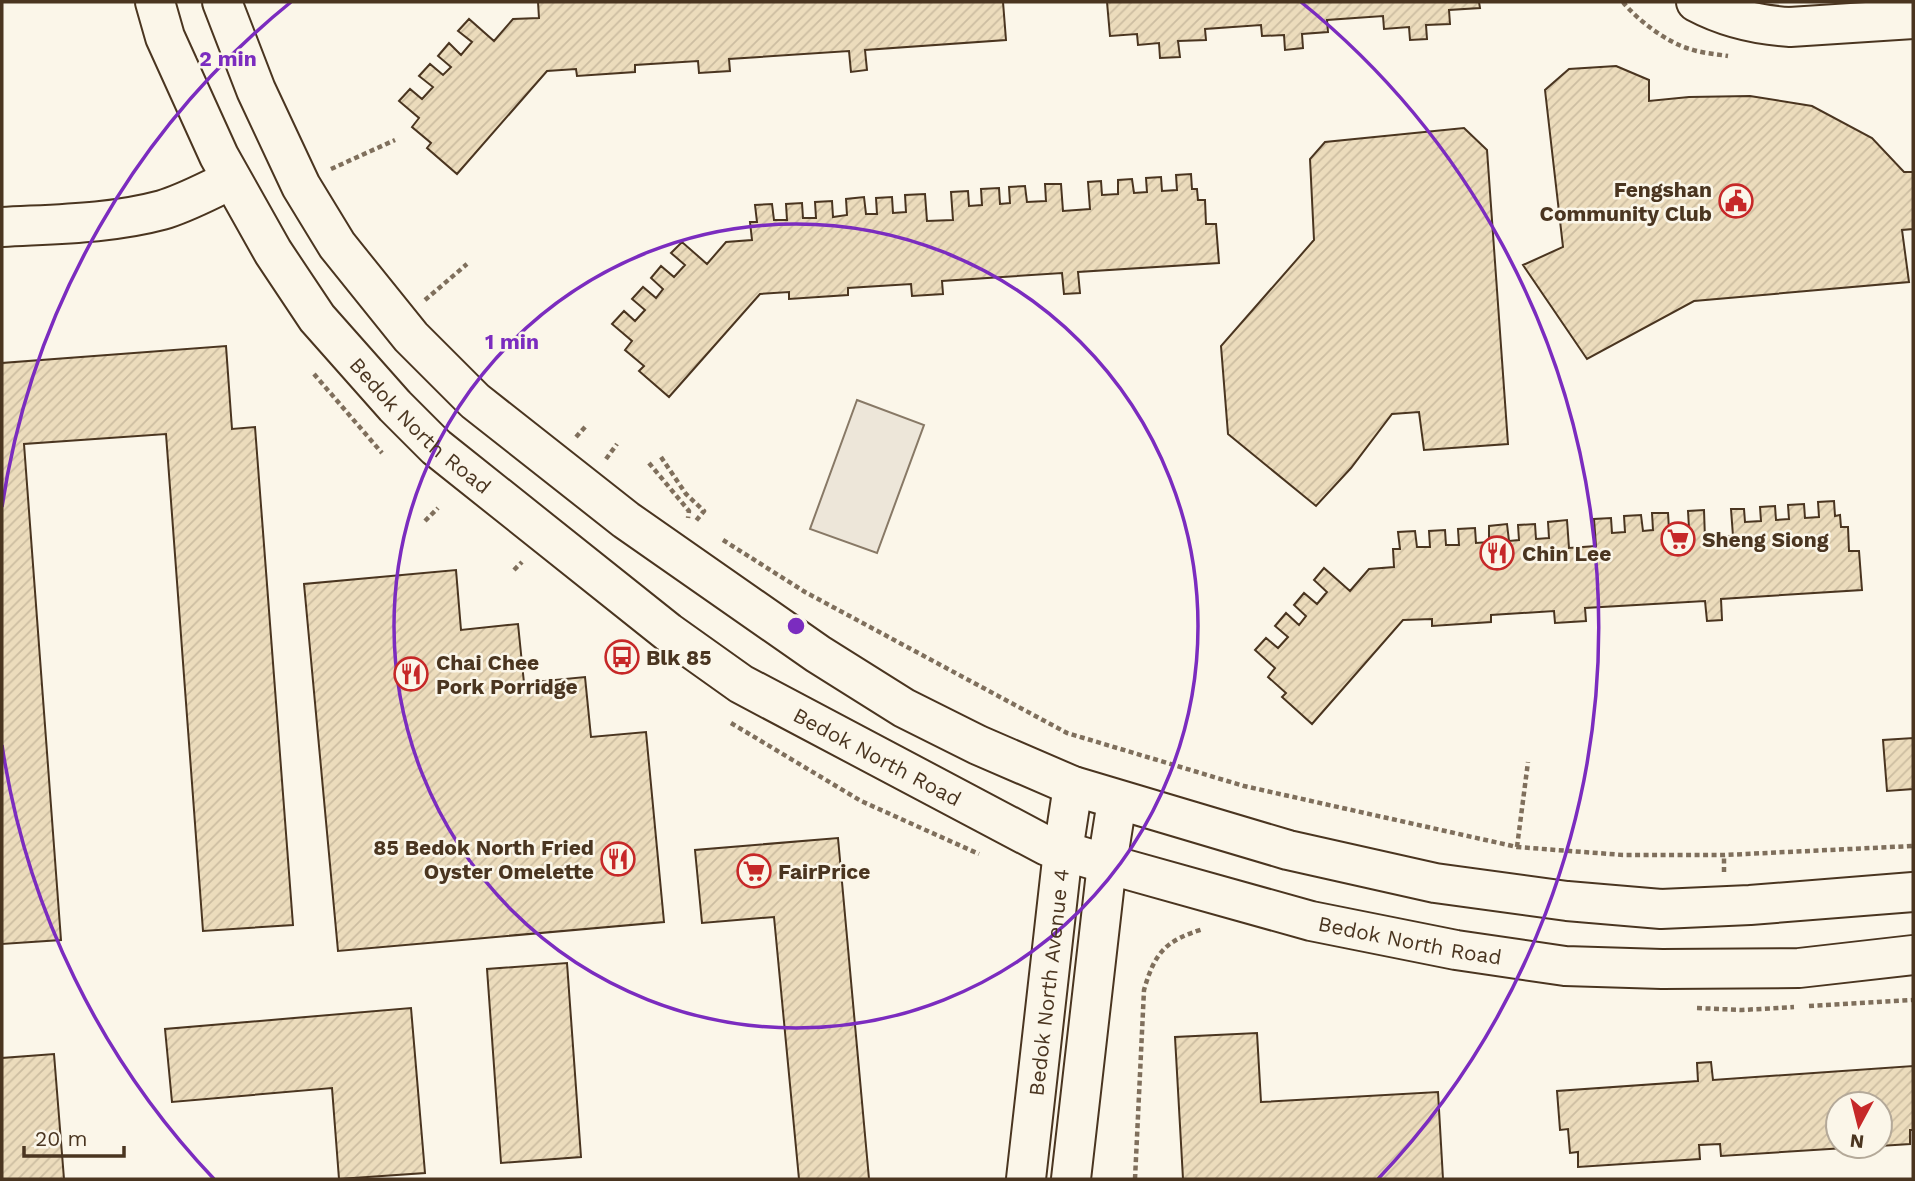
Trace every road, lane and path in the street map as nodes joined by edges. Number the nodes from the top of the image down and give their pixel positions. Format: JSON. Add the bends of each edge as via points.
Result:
{"nodes":[{"id":1,"x":155,"y":2,"type":"edge"},
{"id":2,"x":222,"y":2,"type":"edge"},
{"id":3,"x":1696,"y":2,"type":"edge"},
{"id":4,"x":1913,"y":19,"type":"edge"},
{"id":5,"x":394,"y":140,"type":"dead end"},
{"id":6,"x":225,"y":168,"type":"junction"},
{"id":7,"x":328,"y":170,"type":"dead end"},
{"id":8,"x":2,"y":200,"type":"edge"},
{"id":9,"x":2,"y":227,"type":"edge"},
{"id":10,"x":467,"y":264,"type":"dead end"},
{"id":11,"x":425,"y":301,"type":"dead end"},
{"id":12,"x":586,"y":426,"type":"dead end"},
{"id":13,"x":565,"y":430,"type":"dead end"},
{"id":14,"x":575,"y":438,"type":"junction"},
{"id":15,"x":617,"y":443,"type":"dead end"},
{"id":16,"x":585,"y":445,"type":"dead end"},
{"id":17,"x":595,"y":453,"type":"dead end"},
{"id":18,"x":661,"y":457,"type":"dead end"},
{"id":19,"x":649,"y":463,"type":"dead end"},
{"id":20,"x":438,"y":508,"type":"dead end"},
{"id":21,"x":678,"y":511,"type":"dead end"},
{"id":22,"x":688,"y":518,"type":"junction"},
{"id":23,"x":425,"y":521,"type":"dead end"},
{"id":24,"x":695,"y":522,"type":"junction"},
{"id":25,"x":706,"y":529,"type":"dead end"},
{"id":26,"x":717,"y":536,"type":"dead end"},
{"id":27,"x":722,"y":718,"type":"dead end"},
{"id":28,"x":1528,"y":762,"type":"dead end"},
{"id":29,"x":1073,"y":786,"type":"junction"},
{"id":30,"x":1118,"y":801,"type":"junction"},
{"id":31,"x":1517,"y":846,"type":"junction"},
{"id":32,"x":1913,"y":846,"type":"edge"},
{"id":33,"x":1063,"y":851,"type":"junction"},
{"id":34,"x":988,"y":858,"type":"dead end"},
{"id":35,"x":1107,"y":864,"type":"junction"},
{"id":36,"x":1435,"y":884,"type":"junction"},
{"id":37,"x":1913,"y":892,"type":"edge"},
{"id":38,"x":1209,"y":927,"type":"dead end"},
{"id":39,"x":1456,"y":950,"type":"junction"},
{"id":40,"x":1913,"y":955,"type":"edge"},
{"id":41,"x":1027,"y":1179,"type":"edge"},
{"id":42,"x":1071,"y":1179,"type":"edge"},
{"id":43,"x":1135,"y":1179,"type":"edge"}],
"edges":[{"from":1,"to":6,"type":"main road","name":"Bedok North Road","via":[[164,37]]},
{"from":2,"to":29,"type":"main road","via":[[301,187],[337,244],[411,337],[475,401],[626,520],[818,654],[904,708]]},
{"from":3,"to":4,"type":"main road","via":[[1728,16],[1774,26]]},
{"from":5,"to":7,"type":"path"},
{"from":6,"to":8,"type":"main road","via":[[128,190]]},
{"from":6,"to":9,"type":"main road","via":[[178,204],[146,214]]},
{"from":6,"to":33,"type":"main road","name":"Bedok North Road","via":[[317,318],[436,447],[668,632],[741,684]]},
{"from":10,"to":11,"type":"path"},
{"from":12,"to":14,"type":"path"},
{"from":13,"to":14,"type":"path"},
{"from":14,"to":16,"type":"path"},
{"from":15,"to":17,"type":"path","via":[[605,460]]},
{"from":18,"to":24,"type":"path","via":[[704,511]]},
{"from":19,"to":22,"type":"path","via":[[689,511]]},
{"from":20,"to":23,"type":"path"},
{"from":21,"to":22,"type":"path"},
{"from":22,"to":24,"type":"path"},
{"from":24,"to":25,"type":"path"},
{"from":26,"to":31,"type":"path","via":[[805,592],[1067,733],[1244,786]]},
{"from":27,"to":34,"type":"path","via":[[861,801]]},
{"from":28,"to":31,"type":"path"},
{"from":29,"to":30,"type":"main road"},
{"from":29,"to":33,"type":"main road","name":"Bedok North Avenue 4"},
{"from":30,"to":35,"type":"main road","name":"Bedok North Avenue 4"},
{"from":30,"to":36,"type":"main road","via":[[1288,850]]},
{"from":31,"to":32,"type":"path","via":[[1623,855],[1724,855]]},
{"from":33,"to":35,"type":"main road","name":"Bedok North Road"},
{"from":33,"to":41,"type":"main road","name":"Bedok North Avenue 4"},
{"from":35,"to":39,"type":"main road","name":"Bedok North Road","via":[[1311,921]]},
{"from":35,"to":42,"type":"main road","name":"Bedok North Avenue 4"},
{"from":36,"to":37,"type":"main road","via":[[1661,909]]},
{"from":36,"to":39,"type":"main road","via":[[1454,914]]},
{"from":38,"to":43,"type":"path","via":[[1181,936],[1151,966],[1144,990]]},
{"from":39,"to":40,"type":"main road","name":"Bedok North Road","via":[[1564,966],[1662,969],[1798,968]]}]}
